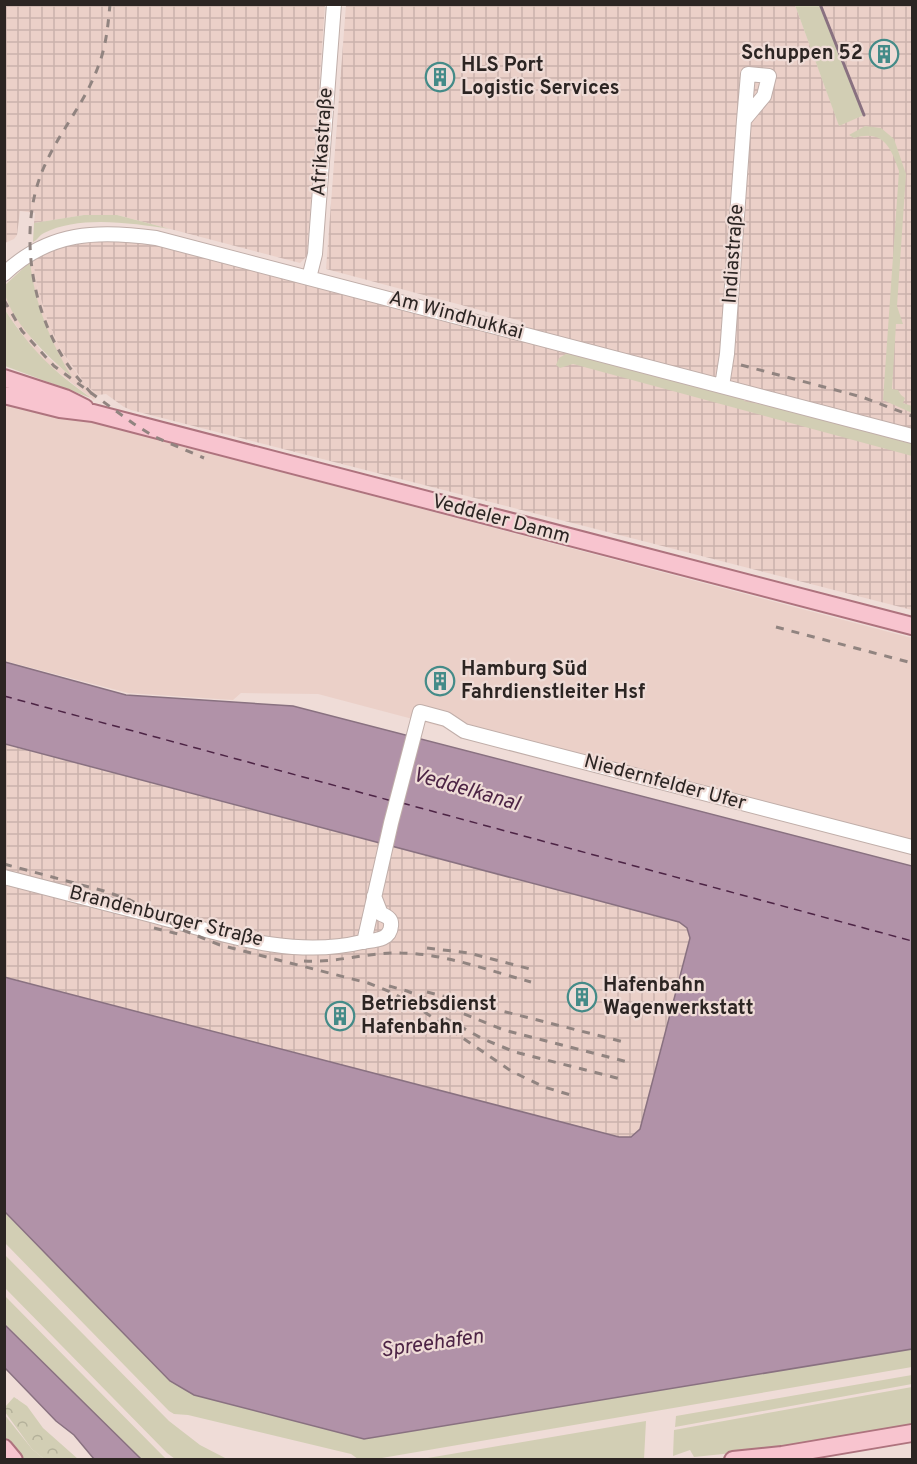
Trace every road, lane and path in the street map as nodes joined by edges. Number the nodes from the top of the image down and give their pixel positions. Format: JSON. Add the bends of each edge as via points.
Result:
{"nodes":[{"id":1,"x":334,"y":4,"type":"edge"},
{"id":2,"x":744,"y":120,"type":"dead end"},
{"id":3,"x":4,"y":274,"type":"edge"},
{"id":4,"x":309,"y":278,"type":"junction"},
{"id":5,"x":4,"y":378,"type":"edge"},
{"id":6,"x":722,"y":387,"type":"junction"},
{"id":7,"x":4,"y":395,"type":"edge"},
{"id":8,"x":93,"y":413,"type":"junction"},
{"id":9,"x":912,"y":436,"type":"edge"},
{"id":10,"x":911,"y":626,"type":"edge"},
{"id":11,"x":420,"y":712,"type":"joint"},
{"id":12,"x":912,"y":847,"type":"edge"},
{"id":13,"x":4,"y":877,"type":"edge"},
{"id":14,"x":375,"y":916,"type":"junction"},
{"id":15,"x":364,"y":942,"type":"junction"},
{"id":16,"x":912,"y":1433,"type":"edge"},
{"id":17,"x":4,"y":1448,"type":"edge"},
{"id":18,"x":782,"y":1455,"type":"junction"},
{"id":19,"x":14,"y":1460,"type":"edge"},
{"id":20,"x":733,"y":1460,"type":"edge"},
{"id":21,"x":762,"y":1460,"type":"edge"}],
"edges":[{"from":1,"to":4,"type":"street","name":"Afrikastraße","via":[[315,255]]},
{"from":2,"to":6,"type":"street","name":"Indiastraße"},
{"from":3,"to":4,"type":"street","name":"Am Windhukkai","via":[[30,253],[51,243],[104,234],[156,238]]},
{"from":4,"to":6,"type":"street","name":"Am Windhukkai"},
{"from":5,"to":8,"type":"main road","name":"Veddeler Damm","via":[[65,398]]},
{"from":6,"to":9,"type":"street","name":"Am Windhukkai"},
{"from":7,"to":8,"type":"main road","name":"Veddeler Damm","via":[[60,410]]},
{"from":8,"to":10,"type":"main road","name":"Veddeler Damm"},
{"from":11,"to":12,"type":"street","name":"Niedernfelder Ufer","via":[[446,719],[464,730]]},
{"from":11,"to":14,"type":"street","name":"Brandenburger Straße","via":[[374,896]]},
{"from":13,"to":15,"type":"street","name":"Brandenburger Straße","via":[[235,938],[300,948],[335,948]]},
{"from":14,"to":15,"type":"street"},
{"from":14,"to":15,"type":"street","name":"Brandenburger Straße","via":[[388,916],[391,929],[378,940]]},
{"from":16,"to":18,"type":"main road"},
{"from":17,"to":19,"type":"main road"},
{"from":18,"to":20,"type":"main road"},
{"from":18,"to":21,"type":"main road"}]}
